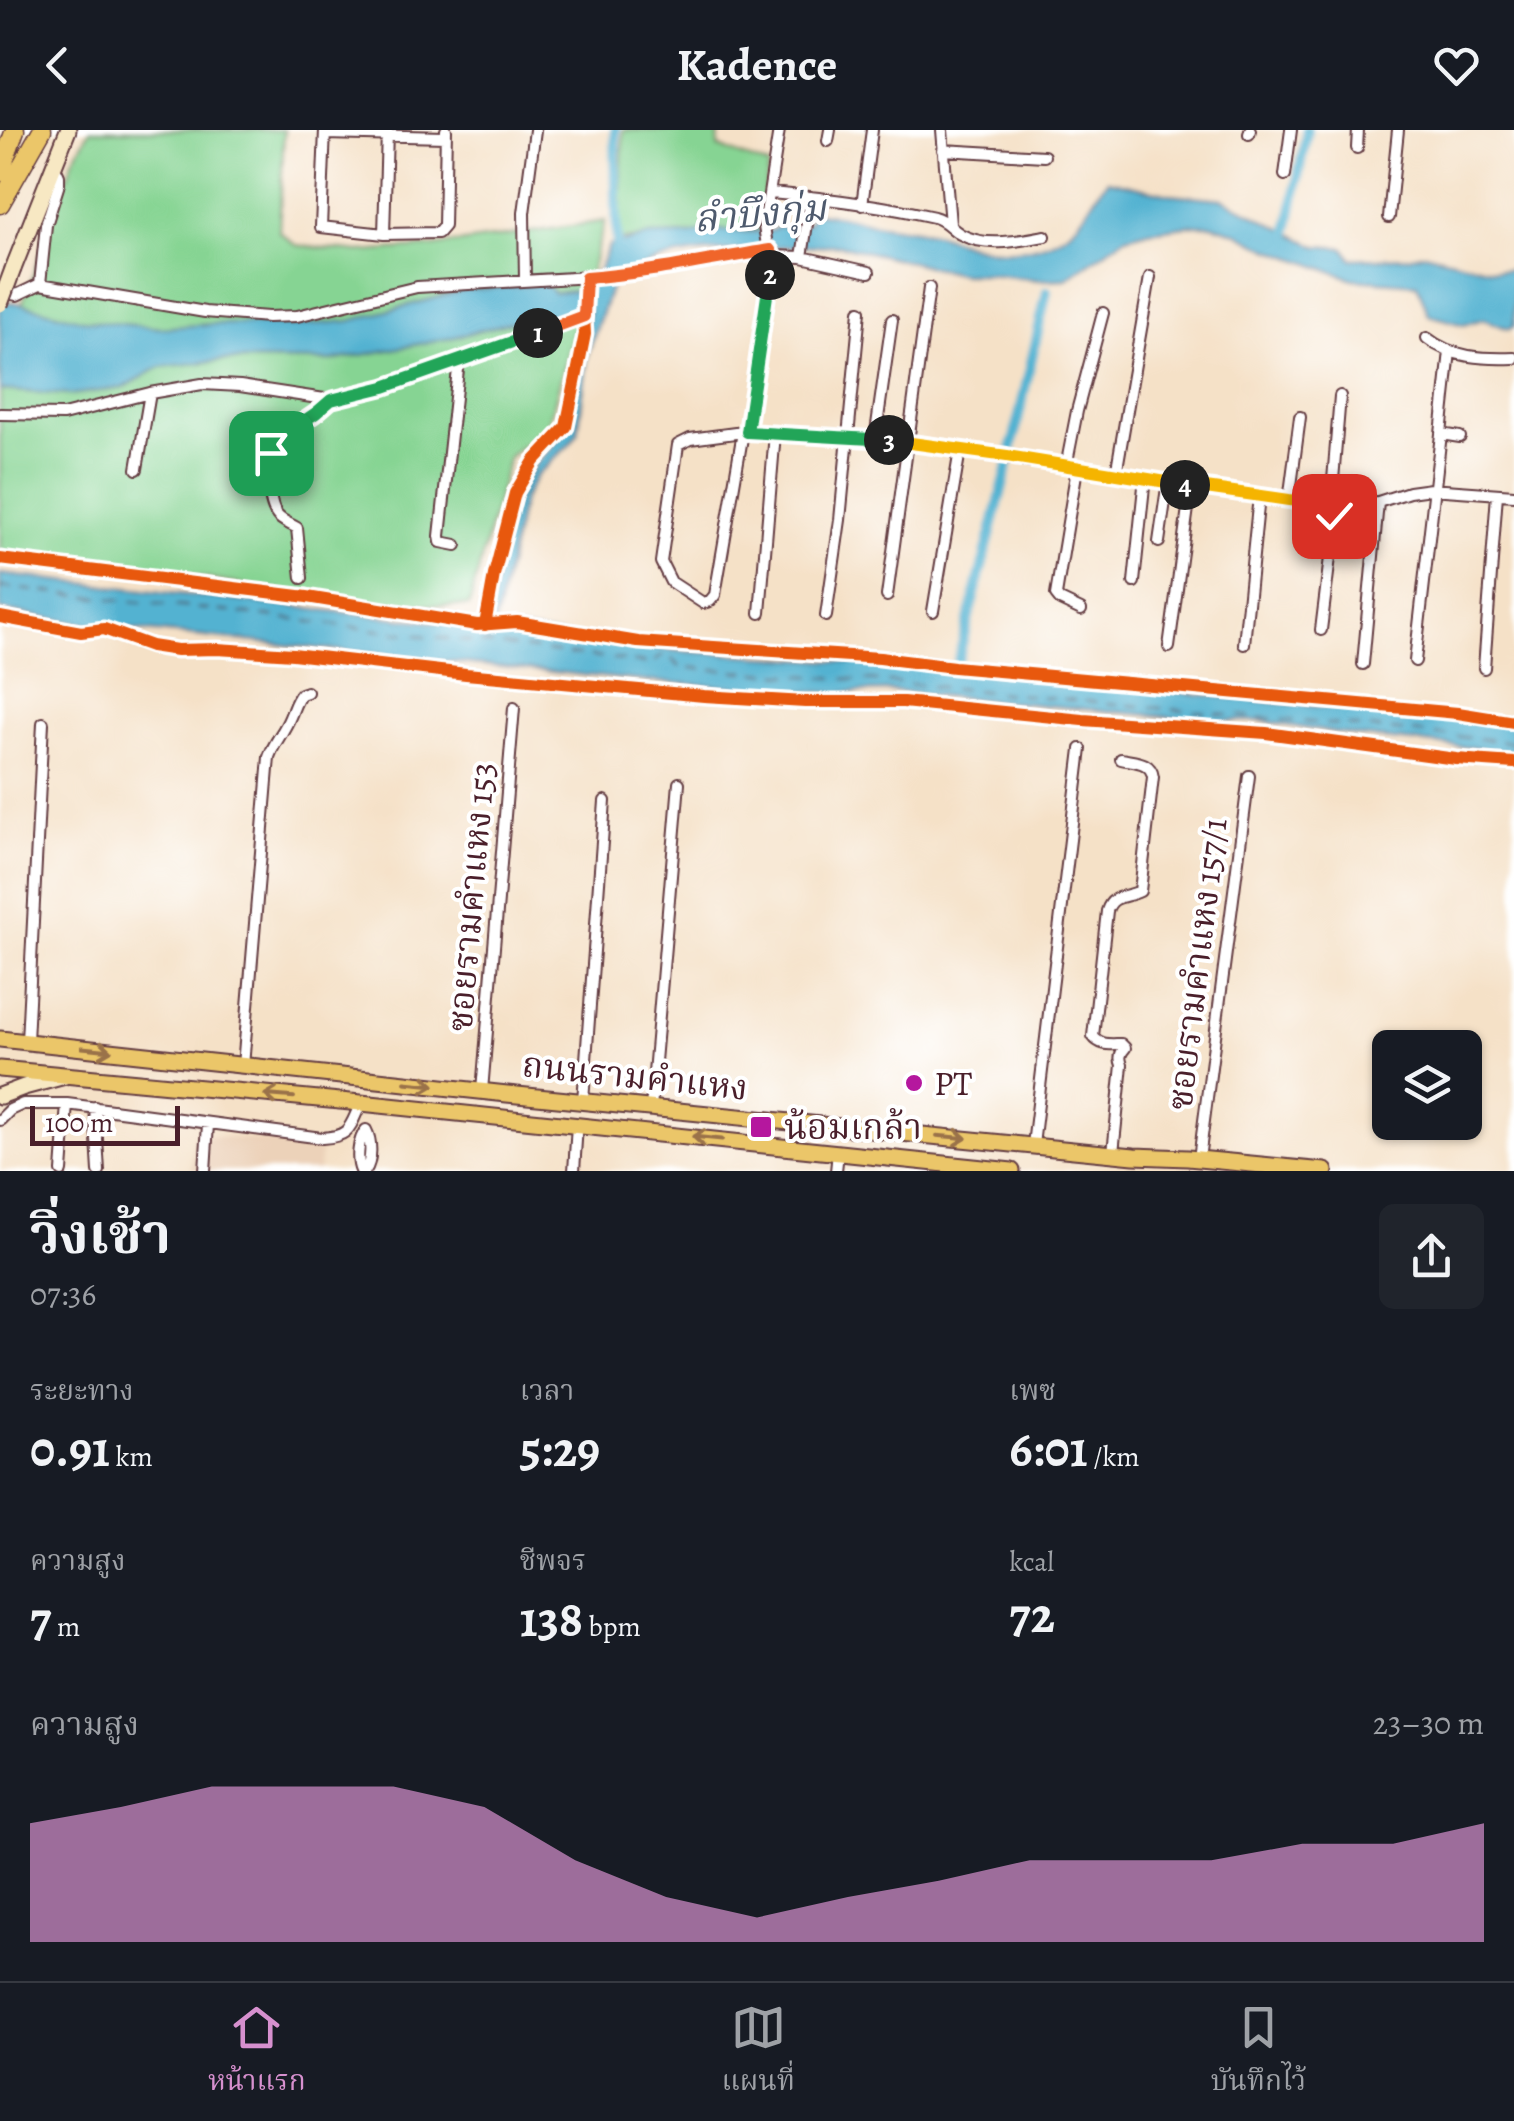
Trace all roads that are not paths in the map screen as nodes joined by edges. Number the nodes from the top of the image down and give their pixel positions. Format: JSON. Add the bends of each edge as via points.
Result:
{"nodes":[{"id":1,"x":15,"y":130,"type":"edge"},
{"id":2,"x":42,"y":130,"type":"edge"},
{"id":3,"x":68,"y":130,"type":"edge"},
{"id":4,"x":534,"y":130,"type":"edge"},
{"id":5,"x":780,"y":130,"type":"edge"},
{"id":6,"x":872,"y":130,"type":"edge"},
{"id":7,"x":942,"y":130,"type":"edge"},
{"id":8,"x":1292,"y":130,"type":"edge"},
{"id":9,"x":1358,"y":130,"type":"edge"},
{"id":10,"x":1398,"y":130,"type":"edge"},
{"id":11,"x":325,"y":132,"type":"edge"},
{"id":12,"x":387,"y":132,"type":"edge"},
{"id":13,"x":446,"y":134,"type":"edge"},
{"id":14,"x":1357,"y":148,"type":"dead end"},
{"id":15,"x":944,"y":150,"type":"junction"},
{"id":16,"x":1044,"y":156,"type":"dead end"},
{"id":17,"x":54,"y":165,"type":"junction"},
{"id":18,"x":0,"y":172,"type":"edge"},
{"id":19,"x":1284,"y":175,"type":"dead end"},
{"id":20,"x":771,"y":194,"type":"junction"},
{"id":21,"x":811,"y":197,"type":"junction"},
{"id":22,"x":0,"y":204,"type":"edge"},
{"id":23,"x":862,"y":205,"type":"junction"},
{"id":24,"x":1388,"y":217,"type":"dead end"},
{"id":25,"x":950,"y":224,"type":"junction"},
{"id":26,"x":384,"y":234,"type":"junction"},
{"id":27,"x":1045,"y":236,"type":"dead end"},
{"id":28,"x":770,"y":251,"type":"junction"},
{"id":29,"x":802,"y":252,"type":"junction"},
{"id":30,"x":869,"y":272,"type":"dead end"},
{"id":31,"x":1150,"y":277,"type":"dead end"},
{"id":32,"x":587,"y":279,"type":"junction"},
{"id":33,"x":525,"y":280,"type":"junction"},
{"id":34,"x":40,"y":284,"type":"junction"},
{"id":35,"x":929,"y":288,"type":"dead end"},
{"id":36,"x":0,"y":292,"type":"edge"},
{"id":37,"x":0,"y":304,"type":"edge"},
{"id":38,"x":860,"y":311,"type":"dead end"},
{"id":39,"x":1103,"y":313,"type":"dead end"},
{"id":40,"x":892,"y":320,"type":"dead end"},
{"id":41,"x":1427,"y":338,"type":"dead end"},
{"id":42,"x":1450,"y":352,"type":"junction"},
{"id":43,"x":1514,"y":358,"type":"edge"},
{"id":44,"x":459,"y":360,"type":"junction"},
{"id":45,"x":150,"y":392,"type":"junction"},
{"id":46,"x":1340,"y":396,"type":"dead end"},
{"id":47,"x":331,"y":400,"type":"junction"},
{"id":48,"x":0,"y":414,"type":"edge"},
{"id":49,"x":1300,"y":418,"type":"dead end"},
{"id":50,"x":745,"y":432,"type":"junction"},
{"id":51,"x":775,"y":433,"type":"junction"},
{"id":52,"x":1441,"y":434,"type":"junction"},
{"id":53,"x":846,"y":436,"type":"junction"},
{"id":54,"x":1460,"y":437,"type":"dead end"},
{"id":55,"x":876,"y":439,"type":"junction"},
{"id":56,"x":909,"y":442,"type":"junction"},
{"id":57,"x":960,"y":450,"type":"junction"},
{"id":58,"x":1072,"y":468,"type":"junction"},
{"id":59,"x":138,"y":469,"type":"dead end"},
{"id":60,"x":1116,"y":474,"type":"junction"},
{"id":61,"x":1145,"y":477,"type":"junction"},
{"id":62,"x":1168,"y":482,"type":"junction"},
{"id":63,"x":1191,"y":486,"type":"junction"},
{"id":64,"x":1436,"y":489,"type":"junction"},
{"id":65,"x":1498,"y":494,"type":"junction"},
{"id":66,"x":1259,"y":496,"type":"junction"},
{"id":67,"x":1514,"y":496,"type":"edge"},
{"id":68,"x":1289,"y":500,"type":"junction"},
{"id":69,"x":1378,"y":502,"type":"junction"},
{"id":70,"x":1331,"y":504,"type":"junction"},
{"id":71,"x":1159,"y":542,"type":"dead end"},
{"id":72,"x":456,"y":545,"type":"dead end"},
{"id":73,"x":302,"y":578,"type":"dead end"},
{"id":74,"x":1134,"y":582,"type":"dead end"},
{"id":75,"x":887,"y":596,"type":"dead end"},
{"id":76,"x":1081,"y":610,"type":"dead end"},
{"id":77,"x":933,"y":611,"type":"dead end"},
{"id":78,"x":760,"y":614,"type":"dead end"},
{"id":79,"x":826,"y":616,"type":"dead end"},
{"id":80,"x":1321,"y":630,"type":"dead end"},
{"id":81,"x":1244,"y":644,"type":"dead end"},
{"id":82,"x":1169,"y":648,"type":"dead end"},
{"id":83,"x":1415,"y":661,"type":"dead end"},
{"id":84,"x":1363,"y":664,"type":"dead end"},
{"id":85,"x":1484,"y":668,"type":"dead end"},
{"id":86,"x":307,"y":692,"type":"dead end"},
{"id":87,"x":514,"y":708,"type":"dead end"},
{"id":88,"x":44,"y":723,"type":"dead end"},
{"id":89,"x":1081,"y":749,"type":"dead end"},
{"id":90,"x":1121,"y":759,"type":"dead end"},
{"id":91,"x":1249,"y":776,"type":"dead end"},
{"id":92,"x":679,"y":784,"type":"dead end"},
{"id":93,"x":604,"y":801,"type":"dead end"},
{"id":94,"x":0,"y":1039,"type":"edge"},
{"id":95,"x":27,"y":1042,"type":"junction"},
{"id":96,"x":243,"y":1066,"type":"junction"},
{"id":97,"x":0,"y":1069,"type":"edge"},
{"id":98,"x":65,"y":1076,"type":"junction"},
{"id":99,"x":482,"y":1091,"type":"junction"},
{"id":100,"x":0,"y":1096,"type":"edge"},
{"id":101,"x":582,"y":1101,"type":"junction"},
{"id":102,"x":66,"y":1104,"type":"junction"},
{"id":103,"x":364,"y":1104,"type":"junction"},
{"id":104,"x":95,"y":1107,"type":"junction"},
{"id":105,"x":651,"y":1108,"type":"junction"},
{"id":106,"x":0,"y":1120,"type":"edge"},
{"id":107,"x":208,"y":1124,"type":"junction"},
{"id":108,"x":577,"y":1126,"type":"junction"},
{"id":109,"x":1034,"y":1145,"type":"junction"},
{"id":110,"x":838,"y":1152,"type":"junction"},
{"id":111,"x":1113,"y":1154,"type":"junction"},
{"id":112,"x":1199,"y":1159,"type":"junction"},
{"id":113,"x":905,"y":1166,"type":"edge"},
{"id":114,"x":966,"y":1169,"type":"edge"},
{"id":115,"x":62,"y":1171,"type":"edge"},
{"id":116,"x":99,"y":1171,"type":"edge"},
{"id":117,"x":204,"y":1171,"type":"edge"},
{"id":118,"x":363,"y":1171,"type":"edge"},
{"id":119,"x":574,"y":1171,"type":"edge"},
{"id":120,"x":836,"y":1171,"type":"edge"},
{"id":121,"x":1012,"y":1171,"type":"edge"},
{"id":122,"x":1325,"y":1171,"type":"edge"}],
"edges":[{"from":1,"to":18,"type":"highway"},
{"from":2,"to":22,"type":"highway"},
{"from":3,"to":17,"type":"main road"},
{"from":4,"to":33,"type":"street","via":[[524,213]]},
{"from":5,"to":20,"type":"street"},
{"from":6,"to":23,"type":"street"},
{"from":7,"to":15,"type":"street"},
{"from":8,"to":19,"type":"street"},
{"from":9,"to":14,"type":"street"},
{"from":10,"to":24,"type":"street"},
{"from":11,"to":12,"type":"street"},
{"from":11,"to":26,"type":"street","via":[[321,227]]},
{"from":12,"to":13,"type":"street"},
{"from":12,"to":26,"type":"street"},
{"from":13,"to":26,"type":"street","via":[[444,226],[438,232]]},
{"from":15,"to":16,"type":"street"},
{"from":15,"to":25,"type":"street"},
{"from":17,"to":34,"type":"street","via":[[60,176]]},
{"from":17,"to":37,"type":"main road","bridge":true},
{"from":20,"to":21,"type":"street"},
{"from":20,"to":28,"type":"street","via":[[765,229]]},
{"from":21,"to":23,"type":"street"},
{"from":21,"to":29,"type":"street"},
{"from":23,"to":25,"type":"street"},
{"from":25,"to":27,"type":"street","via":[[985,241]]},
{"from":28,"to":29,"type":"street"},
{"from":28,"to":32,"type":"street"},
{"from":28,"to":50,"type":"street"},
{"from":29,"to":30,"type":"street"},
{"from":31,"to":60,"type":"street"},
{"from":32,"to":33,"type":"street"},
{"from":32,"to":44,"type":"street","via":[[583,318]]},
{"from":33,"to":34,"type":"street","via":[[417,287],[268,318]]},
{"from":34,"to":36,"type":"street","via":[[17,295]]},
{"from":35,"to":56,"type":"street"},
{"from":38,"to":53,"type":"street"},
{"from":39,"to":58,"type":"street","via":[[1077,411]]},
{"from":40,"to":55,"type":"street"},
{"from":41,"to":42,"type":"street"},
{"from":42,"to":43,"type":"street"},
{"from":42,"to":52,"type":"street"},
{"from":44,"to":47,"type":"street"},
{"from":44,"to":72,"type":"street","via":[[440,536]]},
{"from":45,"to":47,"type":"street","via":[[202,384]]},
{"from":45,"to":48,"type":"street","via":[[63,415]]},
{"from":45,"to":59,"type":"street"},
{"from":46,"to":70,"type":"street"},
{"from":47,"to":73,"type":"street","via":[[279,438],[271,453],[272,500],[277,516],[296,528]]},
{"from":49,"to":68,"type":"street"},
{"from":50,"to":50,"type":"street","via":[[678,444],[661,562],[674,585],[703,604],[714,595]]},
{"from":50,"to":51,"type":"street"},
{"from":51,"to":53,"type":"street"},
{"from":51,"to":78,"type":"street"},
{"from":52,"to":54,"type":"street"},
{"from":52,"to":64,"type":"street"},
{"from":53,"to":55,"type":"street"},
{"from":53,"to":79,"type":"street"},
{"from":55,"to":56,"type":"street"},
{"from":56,"to":57,"type":"street"},
{"from":56,"to":75,"type":"street"},
{"from":57,"to":58,"type":"street"},
{"from":57,"to":77,"type":"street"},
{"from":58,"to":60,"type":"street"},
{"from":58,"to":76,"type":"street","via":[[1056,595]]},
{"from":60,"to":61,"type":"street"},
{"from":61,"to":62,"type":"street"},
{"from":61,"to":74,"type":"street"},
{"from":62,"to":63,"type":"street"},
{"from":62,"to":71,"type":"street"},
{"from":63,"to":66,"type":"street"},
{"from":63,"to":82,"type":"street"},
{"from":64,"to":65,"type":"street"},
{"from":64,"to":69,"type":"street"},
{"from":64,"to":83,"type":"street"},
{"from":65,"to":67,"type":"street"},
{"from":65,"to":85,"type":"street"},
{"from":66,"to":68,"type":"street"},
{"from":66,"to":81,"type":"street"},
{"from":68,"to":70,"type":"street"},
{"from":69,"to":70,"type":"street"},
{"from":69,"to":84,"type":"street"},
{"from":70,"to":80,"type":"street"},
{"from":86,"to":96,"type":"street","via":[[295,702],[270,757]]},
{"from":87,"to":99,"type":"street","name":"ซอยรามคำแหง 153"},
{"from":88,"to":95,"type":"street"},
{"from":89,"to":109,"type":"street"},
{"from":90,"to":111,"type":"street","via":[[1148,765],[1153,777],[1140,892],[1115,898],[1107,910],[1093,1036],[1128,1052]]},
{"from":91,"to":112,"type":"street","name":"ซอยรามคำแหง 157/1"},
{"from":92,"to":105,"type":"street"},
{"from":93,"to":101,"type":"street"},
{"from":94,"to":95,"type":"main road","name":"ถนนรามคำแหง"},
{"from":95,"to":96,"type":"main road","name":"ถนนรามคำแหง","one_way":true},
{"from":96,"to":99,"type":"main road","name":"ถนนรามคำแหง","one_way":true},
{"from":97,"to":98,"type":"main road","name":"ถนนรามคำแหง"},
{"from":98,"to":100,"type":"main road"},
{"from":103,"to":98,"type":"main road","name":"ถนนรามคำแหง","one_way":true},
{"from":99,"to":101,"type":"main road","name":"ถนนรามคำแหง"},
{"from":101,"to":105,"type":"main road","name":"ถนนรามคำแหง"},
{"from":102,"to":104,"type":"street"},
{"from":102,"to":106,"type":"street","via":[[23,1104]]},
{"from":102,"to":115,"type":"street"},
{"from":103,"to":107,"type":"street","via":[[341,1136]]},
{"from":103,"to":108,"type":"main road","name":"ถนนรามคำแหง"},
{"from":103,"to":118,"type":"street","via":[[358,1165]]},
{"from":104,"to":107,"type":"street"},
{"from":104,"to":116,"type":"street"},
{"from":105,"to":109,"type":"main road","name":"ถนนรามคำแหง","one_way":true},
{"from":107,"to":117,"type":"street"},
{"from":110,"to":108,"type":"main road","name":"ถนนรามคำแหง","one_way":true},
{"from":108,"to":119,"type":"street"},
{"from":109,"to":111,"type":"main road","name":"ถนนรามคำแหง"},
{"from":110,"to":113,"type":"main road","name":"ถนนรามคำแหง"},
{"from":110,"to":120,"type":"street"},
{"from":111,"to":112,"type":"main road","name":"ถนนรามคำแหง"},
{"from":112,"to":122,"type":"main road","name":"ถนนรามคำแหง"},
{"from":113,"to":114,"type":"main road","name":"ถนนรามคำแหง"},
{"from":114,"to":121,"type":"main road","name":"ถนนรามคำแหง"}]}
